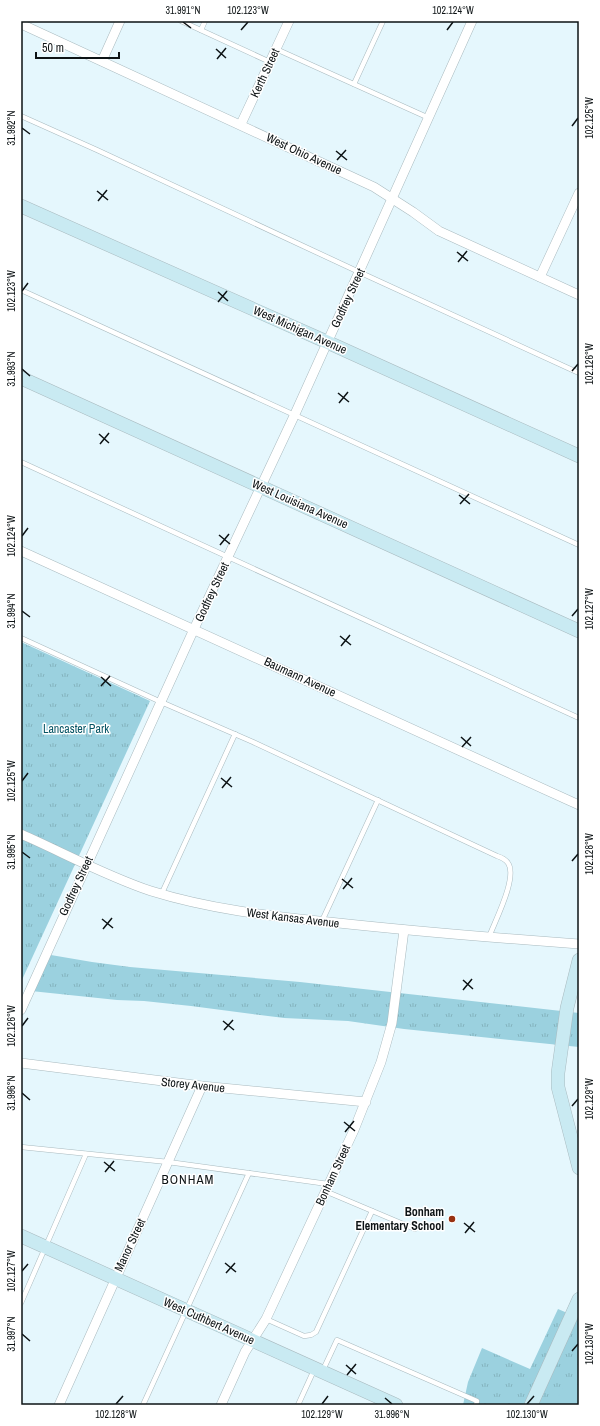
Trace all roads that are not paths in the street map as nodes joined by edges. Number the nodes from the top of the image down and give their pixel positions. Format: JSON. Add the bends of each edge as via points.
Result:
{"nodes":[{"id":1,"x":120,"y":21,"type":"edge"},
{"id":2,"x":181,"y":21,"type":"edge"},
{"id":3,"x":205,"y":21,"type":"edge"},
{"id":4,"x":289,"y":21,"type":"edge"},
{"id":5,"x":383,"y":21,"type":"edge"},
{"id":6,"x":472,"y":21,"type":"edge"},
{"id":7,"x":21,"y":24,"type":"edge"},
{"id":8,"x":201,"y":30,"type":"junction"},
{"id":9,"x":276,"y":49,"type":"junction"},
{"id":10,"x":102,"y":61,"type":"junction"},
{"id":11,"x":270,"y":62,"type":"junction"},
{"id":12,"x":354,"y":84,"type":"junction"},
{"id":13,"x":21,"y":116,"type":"edge"},
{"id":14,"x":429,"y":118,"type":"junction"},
{"id":15,"x":240,"y":124,"type":"junction"},
{"id":16,"x":579,"y":193,"type":"edge"},
{"id":17,"x":393,"y":199,"type":"junction"},
{"id":18,"x":21,"y":206,"type":"edge"},
{"id":19,"x":359,"y":272,"type":"junction"},
{"id":20,"x":540,"y":277,"type":"junction"},
{"id":21,"x":21,"y":290,"type":"edge"},
{"id":22,"x":579,"y":295,"type":"edge"},
{"id":23,"x":327,"y":342,"type":"junction"},
{"id":24,"x":579,"y":373,"type":"edge"},
{"id":25,"x":21,"y":378,"type":"edge"},
{"id":26,"x":295,"y":414,"type":"junction"},
{"id":27,"x":579,"y":456,"type":"edge"},
{"id":28,"x":21,"y":462,"type":"edge"},
{"id":29,"x":262,"y":487,"type":"junction"},
{"id":30,"x":579,"y":545,"type":"edge"},
{"id":31,"x":21,"y":551,"type":"edge"},
{"id":32,"x":229,"y":556,"type":"junction"},
{"id":33,"x":194,"y":629,"type":"junction"},
{"id":34,"x":579,"y":631,"type":"edge"},
{"id":35,"x":21,"y":638,"type":"edge"},
{"id":36,"x":161,"y":702,"type":"junction"},
{"id":37,"x":579,"y":718,"type":"edge"},
{"id":38,"x":235,"y":734,"type":"junction"},
{"id":39,"x":378,"y":800,"type":"junction"},
{"id":40,"x":579,"y":805,"type":"edge"},
{"id":41,"x":21,"y":834,"type":"edge"},
{"id":42,"x":86,"y":865,"type":"junction"},
{"id":43,"x":162,"y":894,"type":"junction"},
{"id":44,"x":322,"y":921,"type":"junction"},
{"id":45,"x":404,"y":930,"type":"junction"},
{"id":46,"x":489,"y":937,"type":"junction"},
{"id":47,"x":579,"y":944,"type":"edge"},
{"id":48,"x":579,"y":960,"type":"edge"},
{"id":49,"x":21,"y":1010,"type":"edge"},
{"id":50,"x":21,"y":1063,"type":"edge"},
{"id":51,"x":202,"y":1086,"type":"junction"},
{"id":52,"x":366,"y":1102,"type":"junction"},
{"id":53,"x":574,"y":1130,"type":"edge"},
{"id":54,"x":21,"y":1148,"type":"edge"},
{"id":55,"x":86,"y":1154,"type":"junction"},
{"id":56,"x":168,"y":1162,"type":"junction"},
{"id":57,"x":579,"y":1168,"type":"edge"},
{"id":58,"x":249,"y":1173,"type":"junction"},
{"id":59,"x":327,"y":1187,"type":"junction"},
{"id":60,"x":372,"y":1211,"type":"junction"},
{"id":61,"x":415,"y":1229,"type":"dead end"},
{"id":62,"x":21,"y":1236,"type":"edge"},
{"id":63,"x":46,"y":1247,"type":"junction"},
{"id":64,"x":115,"y":1278,"type":"junction"},
{"id":65,"x":579,"y":1299,"type":"edge"},
{"id":66,"x":21,"y":1303,"type":"edge"},
{"id":67,"x":186,"y":1310,"type":"junction"},
{"id":68,"x":266,"y":1319,"type":"junction"},
{"id":69,"x":253,"y":1341,"type":"junction"},
{"id":70,"x":318,"y":1370,"type":"junction"},
{"id":71,"x":377,"y":1401,"type":"edge"},
{"id":72,"x":59,"y":1405,"type":"edge"},
{"id":73,"x":143,"y":1405,"type":"edge"},
{"id":74,"x":221,"y":1405,"type":"edge"},
{"id":75,"x":298,"y":1405,"type":"edge"},
{"id":76,"x":396,"y":1405,"type":"edge"},
{"id":77,"x":476,"y":1405,"type":"edge"},
{"id":78,"x":531,"y":1405,"type":"edge"}],
"edges":[{"from":1,"to":10,"type":"street"},
{"from":2,"to":8,"type":"lane"},
{"from":3,"to":8,"type":"lane"},
{"from":4,"to":9,"type":"street","name":"Kerth Street"},
{"from":5,"to":12,"type":"lane"},
{"from":6,"to":14,"type":"street","name":"Godfrey Street"},
{"from":7,"to":10,"type":"street","name":"West Ohio Avenue"},
{"from":8,"to":11,"type":"lane"},
{"from":9,"to":11,"type":"street","name":"Kerth Street"},
{"from":9,"to":12,"type":"lane"},
{"from":10,"to":15,"type":"street","name":"West Ohio Avenue"},
{"from":11,"to":15,"type":"street","name":"Kerth Street"},
{"from":12,"to":14,"type":"lane"},
{"from":13,"to":19,"type":"lane"},
{"from":14,"to":17,"type":"street","name":"Godfrey Street"},
{"from":15,"to":17,"type":"street","name":"West Ohio Avenue","via":[[374,186]]},
{"from":16,"to":20,"type":"street"},
{"from":17,"to":19,"type":"street","name":"Godfrey Street"},
{"from":17,"to":20,"type":"street","name":"West Ohio Avenue","via":[[439,231]]},
{"from":18,"to":23,"type":"street","name":"West Michigan Avenue"},
{"from":19,"to":23,"type":"street","name":"Godfrey Street"},
{"from":19,"to":24,"type":"lane"},
{"from":20,"to":22,"type":"street","name":"West Ohio Avenue"},
{"from":21,"to":26,"type":"lane"},
{"from":23,"to":26,"type":"street","name":"Godfrey Street"},
{"from":23,"to":27,"type":"street","name":"West Michigan Avenue"},
{"from":25,"to":29,"type":"street","name":"West Louisiana Avenue"},
{"from":26,"to":29,"type":"street","name":"Godfrey Street"},
{"from":26,"to":30,"type":"lane"},
{"from":28,"to":32,"type":"lane"},
{"from":29,"to":32,"type":"street","name":"Godfrey Street"},
{"from":29,"to":34,"type":"street","name":"West Louisiana Avenue"},
{"from":31,"to":33,"type":"street","name":"Baumann Avenue"},
{"from":32,"to":33,"type":"street","name":"Godfrey Street"},
{"from":32,"to":37,"type":"lane"},
{"from":33,"to":36,"type":"street","name":"Godfrey Street"},
{"from":33,"to":40,"type":"street","name":"Baumann Avenue"},
{"from":35,"to":36,"type":"lane"},
{"from":36,"to":38,"type":"lane"},
{"from":36,"to":42,"type":"street","name":"Godfrey Street"},
{"from":38,"to":39,"type":"lane"},
{"from":38,"to":43,"type":"lane"},
{"from":39,"to":44,"type":"lane"},
{"from":39,"to":46,"type":"lane","via":[[508,862],[511,873],[509,886]]},
{"from":41,"to":42,"type":"street","name":"West Kansas Avenue"},
{"from":42,"to":43,"type":"street","name":"West Kansas Avenue"},
{"from":42,"to":49,"type":"street","name":"Godfrey Street"},
{"from":43,"to":44,"type":"street","name":"West Kansas Avenue","via":[[246,913]]},
{"from":44,"to":45,"type":"street","name":"West Kansas Avenue"},
{"from":45,"to":46,"type":"street","name":"West Kansas Avenue"},
{"from":45,"to":52,"type":"street","name":"Bonham Street","via":[[390,1028]]},
{"from":46,"to":47,"type":"street","name":"West Kansas Avenue"},
{"from":48,"to":53,"type":"street","via":[[567,1008],[558,1073],[560,1098]]},
{"from":50,"to":51,"type":"street","name":"Storey Avenue"},
{"from":51,"to":52,"type":"street","name":"Storey Avenue"},
{"from":51,"to":56,"type":"street","name":"Manor Street"},
{"from":52,"to":59,"type":"street","name":"Bonham Street"},
{"from":53,"to":57,"type":"street"},
{"from":54,"to":55,"type":"lane"},
{"from":55,"to":56,"type":"lane"},
{"from":55,"to":63,"type":"lane"},
{"from":56,"to":58,"type":"lane"},
{"from":56,"to":64,"type":"street","name":"Manor Street"},
{"from":58,"to":59,"type":"lane"},
{"from":58,"to":67,"type":"lane"},
{"from":59,"to":60,"type":"lane"},
{"from":59,"to":68,"type":"street","name":"Bonham Street"},
{"from":60,"to":61,"type":"lane"},
{"from":60,"to":68,"type":"lane","via":[[316,1332],[304,1336]]},
{"from":62,"to":63,"type":"street","name":"West Cuthbert Avenue"},
{"from":63,"to":64,"type":"street","name":"West Cuthbert Avenue"},
{"from":63,"to":66,"type":"lane"},
{"from":64,"to":67,"type":"street","name":"West Cuthbert Avenue"},
{"from":64,"to":72,"type":"street","name":"Manor Street"},
{"from":65,"to":78,"type":"street"},
{"from":67,"to":69,"type":"street","name":"West Cuthbert Avenue"},
{"from":67,"to":73,"type":"lane"},
{"from":68,"to":69,"type":"street","name":"Bonham Street"},
{"from":69,"to":70,"type":"street","name":"West Cuthbert Avenue"},
{"from":69,"to":74,"type":"street","name":"Bonham Street"},
{"from":70,"to":71,"type":"street","name":"West Cuthbert Avenue"},
{"from":70,"to":75,"type":"lane"},
{"from":70,"to":77,"type":"lane","via":[[337,1340],[477,1401]]},
{"from":71,"to":76,"type":"street","name":"West Cuthbert Avenue"}]}
